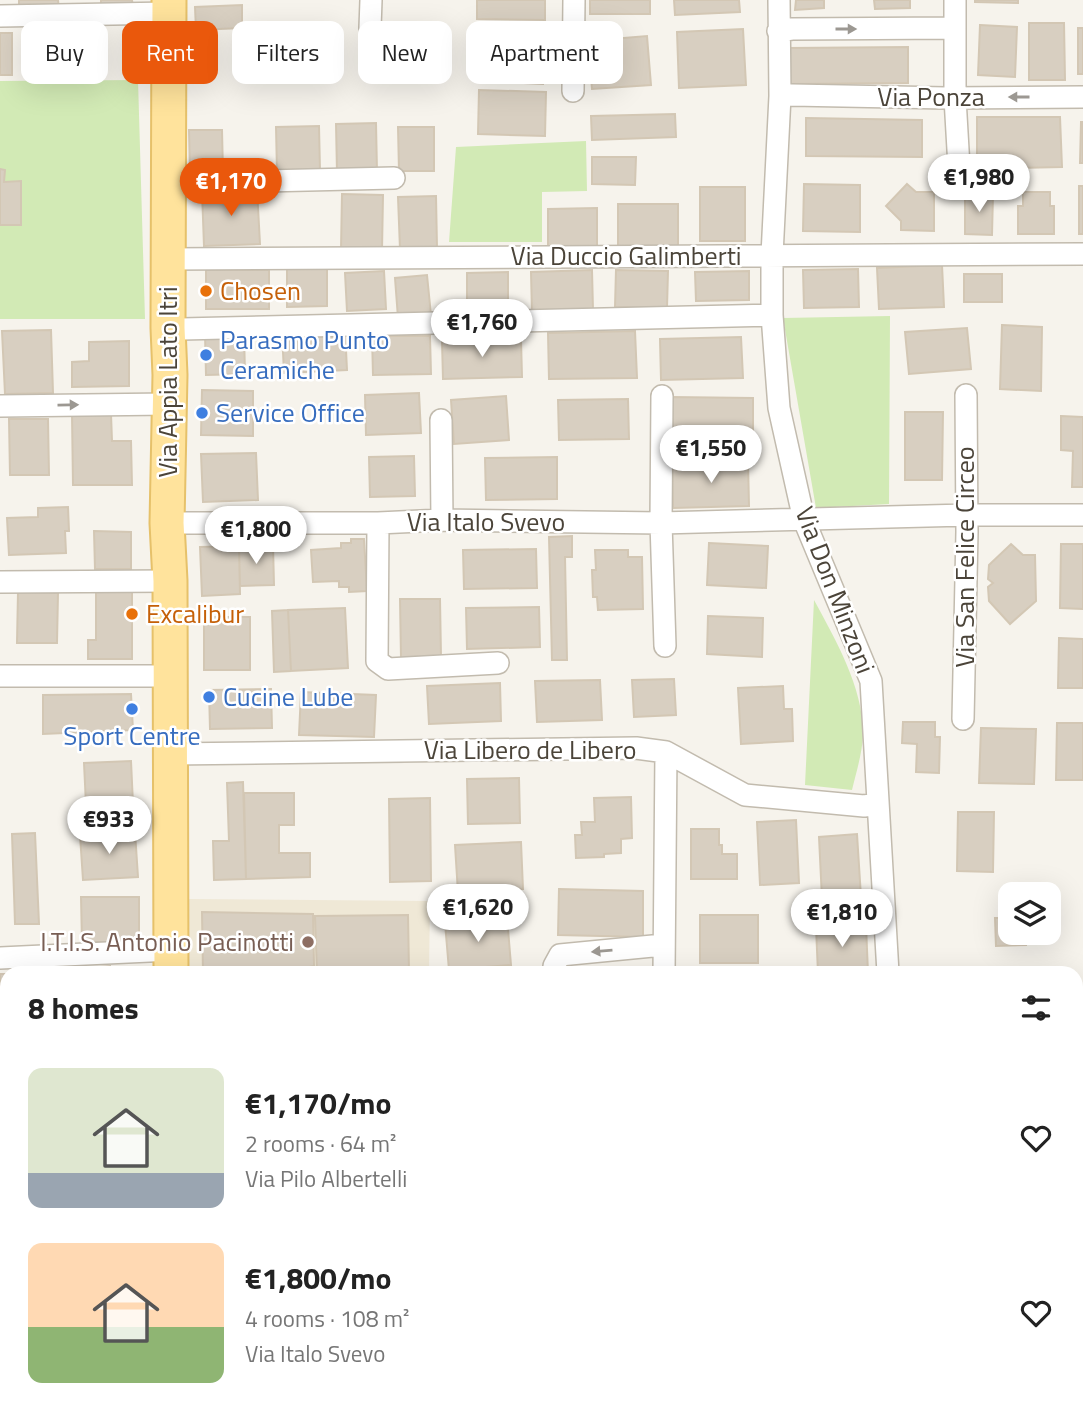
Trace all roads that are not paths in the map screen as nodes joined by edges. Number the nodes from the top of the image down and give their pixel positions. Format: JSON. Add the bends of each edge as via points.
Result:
{"nodes":[{"id":1,"x":371,"y":0,"type":"edge"},
{"id":2,"x":575,"y":0,"type":"edge"},
{"id":3,"x":779,"y":0,"type":"edge"},
{"id":4,"x":955,"y":0,"type":"edge"},
{"id":5,"x":169,"y":6,"type":"edge"},
{"id":6,"x":0,"y":16,"type":"edge"},
{"id":7,"x":370,"y":21,"type":"edge"},
{"id":8,"x":955,"y":28,"type":"junction"},
{"id":9,"x":778,"y":32,"type":"junction"},
{"id":10,"x":573,"y":91,"type":"dead end"},
{"id":11,"x":780,"y":96,"type":"junction"},
{"id":12,"x":1083,"y":97,"type":"edge"},
{"id":13,"x":955,"y":98,"type":"junction"},
{"id":14,"x":959,"y":167,"type":"dead end"},
{"id":15,"x":394,"y":178,"type":"dead end"},
{"id":16,"x":168,"y":180,"type":"junction"},
{"id":17,"x":1083,"y":254,"type":"edge"},
{"id":18,"x":772,"y":255,"type":"junction"},
{"id":19,"x":169,"y":259,"type":"junction"},
{"id":20,"x":772,"y":315,"type":"junction"},
{"id":21,"x":168,"y":328,"type":"junction"},
{"id":22,"x":966,"y":395,"type":"dead end"},
{"id":23,"x":662,"y":396,"type":"dead end"},
{"id":24,"x":169,"y":404,"type":"junction"},
{"id":25,"x":0,"y":406,"type":"edge"},
{"id":26,"x":441,"y":420,"type":"dead end"},
{"id":27,"x":966,"y":514,"type":"junction"},
{"id":28,"x":1083,"y":514,"type":"edge"},
{"id":29,"x":442,"y":520,"type":"junction"},
{"id":30,"x":804,"y":520,"type":"junction"},
{"id":31,"x":167,"y":523,"type":"junction"},
{"id":32,"x":378,"y":523,"type":"junction"},
{"id":33,"x":661,"y":523,"type":"junction"},
{"id":34,"x":170,"y":581,"type":"junction"},
{"id":35,"x":0,"y":583,"type":"edge"},
{"id":36,"x":665,"y":646,"type":"dead end"},
{"id":37,"x":498,"y":663,"type":"dead end"},
{"id":38,"x":0,"y":676,"type":"edge"},
{"id":39,"x":171,"y":676,"type":"junction"},
{"id":40,"x":963,"y":719,"type":"dead end"},
{"id":41,"x":666,"y":752,"type":"junction"},
{"id":42,"x":170,"y":754,"type":"junction"},
{"id":43,"x":878,"y":804,"type":"junction"},
{"id":44,"x":663,"y":945,"type":"junction"},
{"id":45,"x":0,"y":958,"type":"edge"},
{"id":46,"x":171,"y":962,"type":"edge"},
{"id":47,"x":554,"y":966,"type":"edge"},
{"id":48,"x":664,"y":966,"type":"edge"},
{"id":49,"x":888,"y":966,"type":"edge"}],
"edges":[{"from":1,"to":7,"type":"street"},
{"from":2,"to":10,"type":"street"},
{"from":3,"to":9,"type":"street","name":"Via Don Minzoni"},
{"from":4,"to":8,"type":"street"},
{"from":5,"to":6,"type":"street"},
{"from":5,"to":16,"type":"main road","name":"Via Appia Lato Itri"},
{"from":9,"to":8,"type":"street","one_way":true},
{"from":8,"to":13,"type":"street"},
{"from":9,"to":11,"type":"street","name":"Via Don Minzoni"},
{"from":11,"to":13,"type":"street","name":"Via Ponza"},
{"from":11,"to":18,"type":"street","name":"Via Don Minzoni"},
{"from":12,"to":13,"type":"street","name":"Via Ponza","one_way":true},
{"from":13,"to":14,"type":"street"},
{"from":15,"to":16,"type":"street"},
{"from":16,"to":19,"type":"main road","name":"Via Appia Lato Itri"},
{"from":17,"to":18,"type":"street","name":"Via Duccio Galimberti"},
{"from":18,"to":19,"type":"street","name":"Via Duccio Galimberti"},
{"from":18,"to":20,"type":"street","name":"Via Don Minzoni"},
{"from":19,"to":21,"type":"main road","name":"Via Appia Lato Itri"},
{"from":20,"to":21,"type":"street"},
{"from":20,"to":30,"type":"street","name":"Via Don Minzoni","via":[[779,408]]},
{"from":21,"to":24,"type":"main road","name":"Via Appia Lato Itri"},
{"from":22,"to":27,"type":"street","name":"Via San Felice Circeo"},
{"from":23,"to":33,"type":"street"},
{"from":25,"to":24,"type":"street","one_way":true},
{"from":24,"to":31,"type":"main road","name":"Via Appia Lato Itri"},
{"from":26,"to":29,"type":"street"},
{"from":27,"to":28,"type":"street","name":"Via Italo Svevo"},
{"from":27,"to":30,"type":"street","name":"Via Italo Svevo"},
{"from":27,"to":40,"type":"street","name":"Via San Felice Circeo"},
{"from":29,"to":32,"type":"street","name":"Via Italo Svevo"},
{"from":29,"to":33,"type":"street","name":"Via Italo Svevo"},
{"from":30,"to":33,"type":"street","name":"Via Italo Svevo"},
{"from":30,"to":43,"type":"street","name":"Via Don Minzoni","via":[[870,681]]},
{"from":31,"to":32,"type":"street","name":"Via Italo Svevo"},
{"from":31,"to":34,"type":"main road","name":"Via Appia Lato Itri"},
{"from":32,"to":37,"type":"street","via":[[377,661],[388,669]]},
{"from":33,"to":36,"type":"street"},
{"from":34,"to":35,"type":"street"},
{"from":34,"to":39,"type":"main road","name":"Via Appia Lato Itri"},
{"from":38,"to":39,"type":"street"},
{"from":39,"to":42,"type":"main road","name":"Via Appia Lato Itri"},
{"from":41,"to":42,"type":"street","name":"Via Libero de Libero","via":[[636,748]]},
{"from":41,"to":43,"type":"street","name":"Via Libero de Libero","via":[[745,795]]},
{"from":41,"to":44,"type":"street"},
{"from":42,"to":46,"type":"main road","name":"Via Appia Lato Itri"},
{"from":43,"to":49,"type":"street","name":"Via Don Minzoni"},
{"from":44,"to":47,"type":"street","one_way":true,"via":[[560,955]]},
{"from":44,"to":48,"type":"street"},
{"from":45,"to":46,"type":"street"}]}
